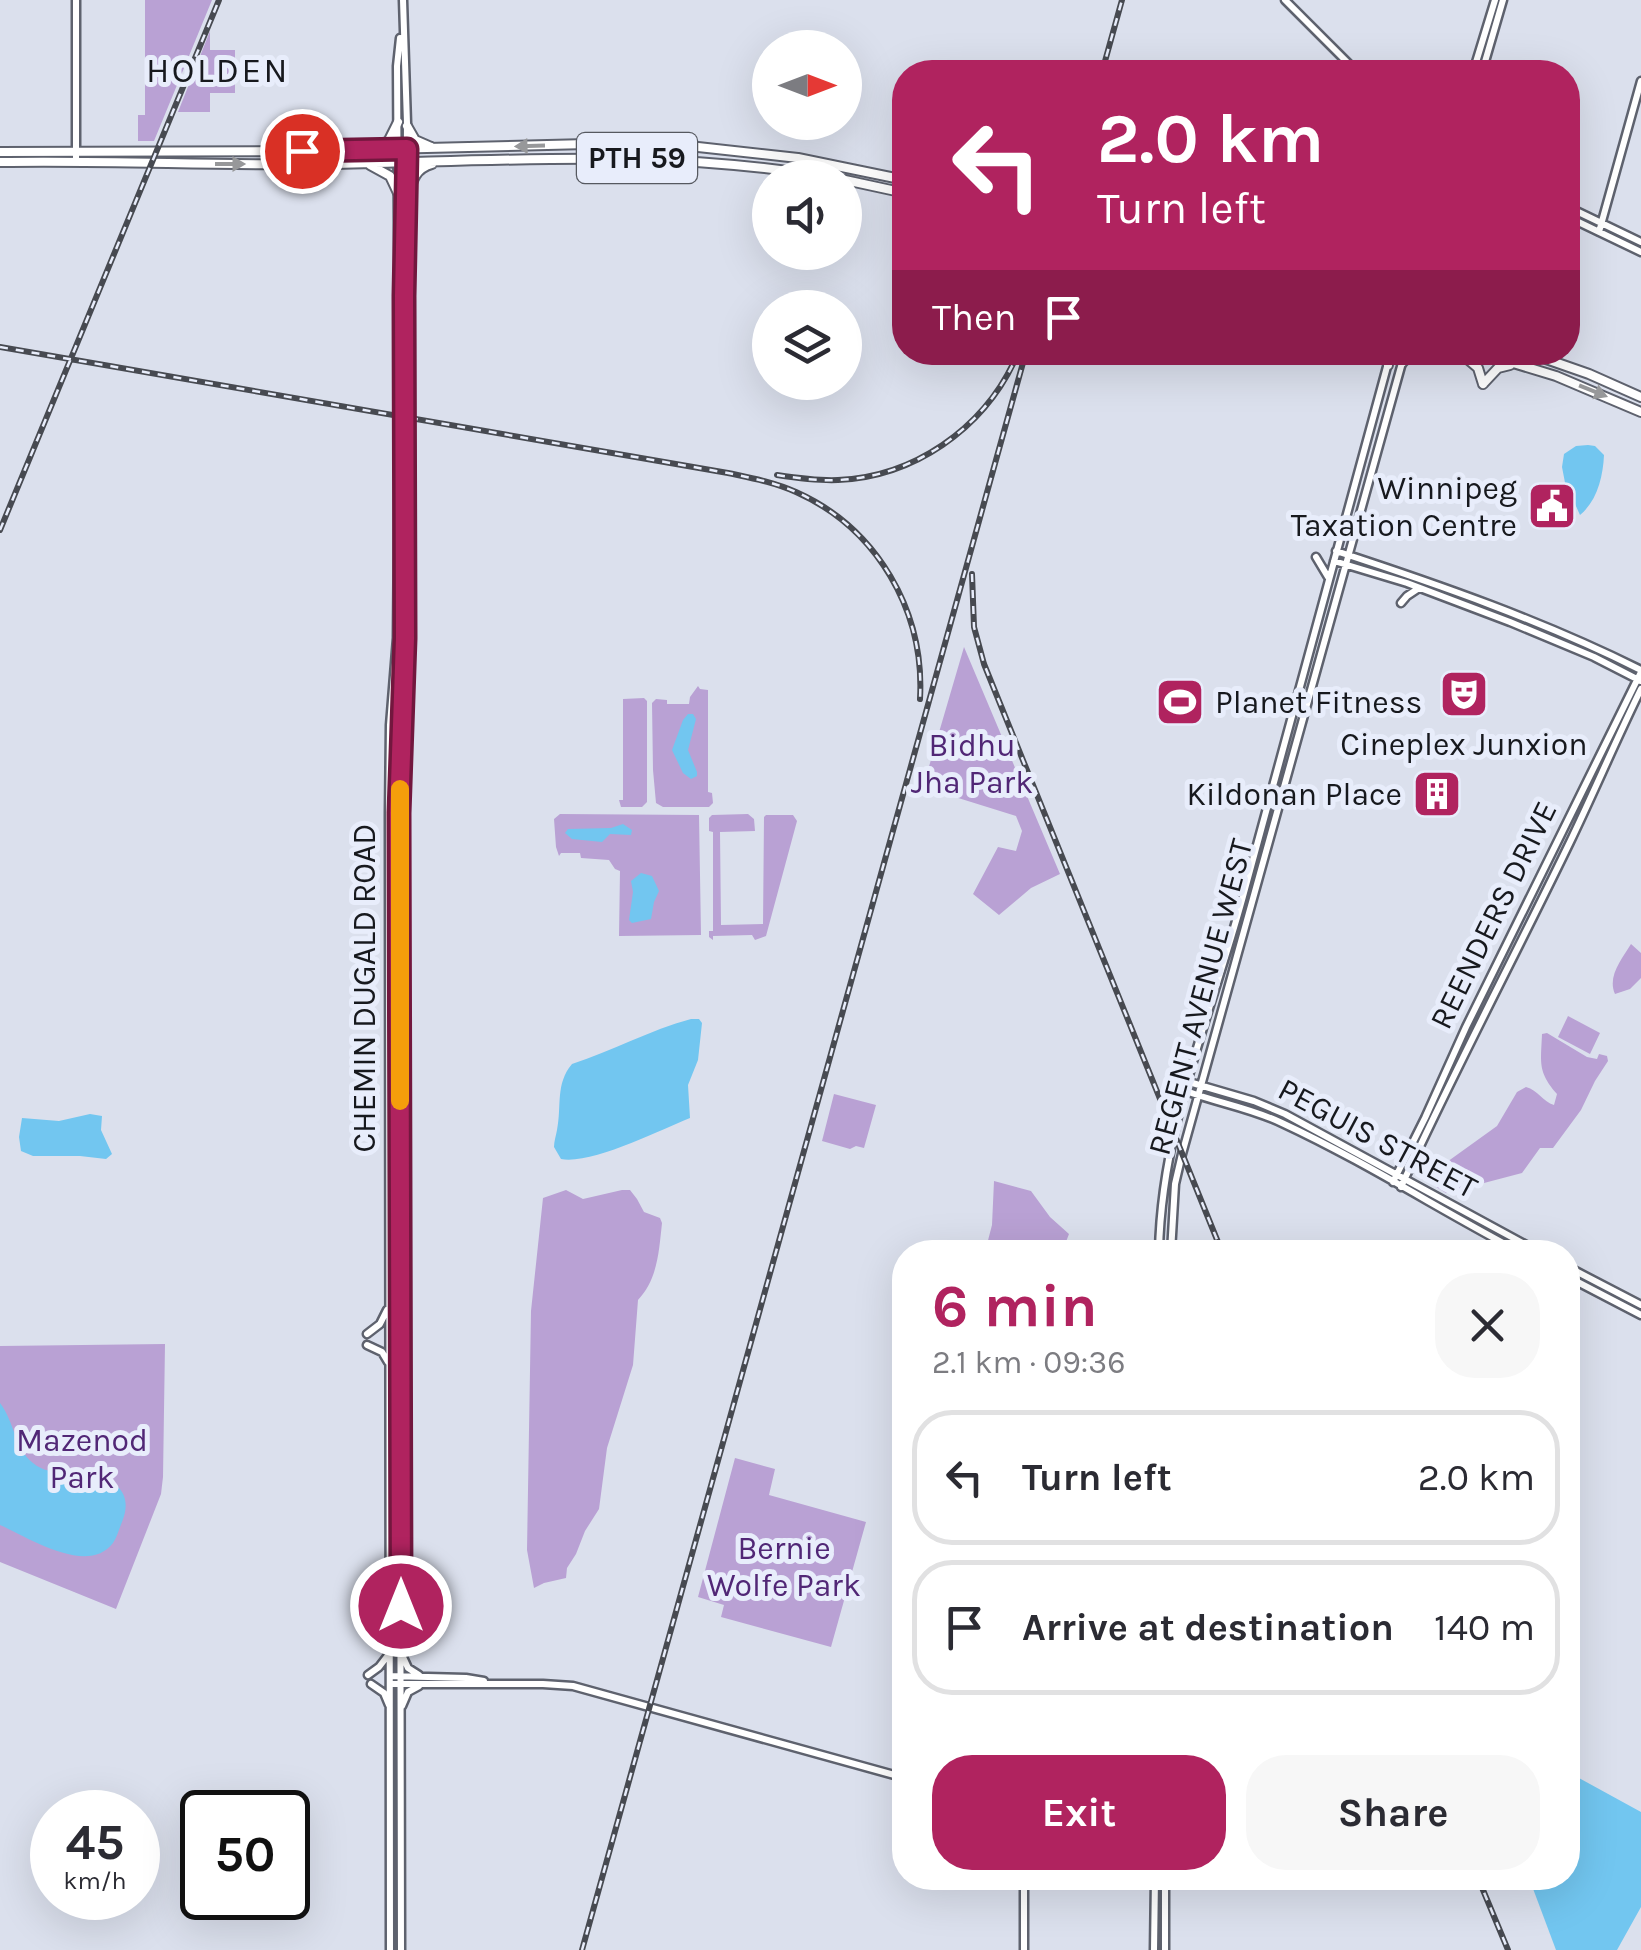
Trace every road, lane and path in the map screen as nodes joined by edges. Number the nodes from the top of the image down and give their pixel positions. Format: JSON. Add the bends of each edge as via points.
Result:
{"nodes":[{"id":1,"x":76,"y":0,"type":"edge"},
{"id":2,"x":402,"y":0,"type":"edge"},
{"id":3,"x":1285,"y":0,"type":"edge"},
{"id":4,"x":1495,"y":0,"type":"edge"},
{"id":5,"x":1503,"y":0,"type":"edge"},
{"id":6,"x":1345,"y":60,"type":"edge"},
{"id":7,"x":1477,"y":60,"type":"edge"},
{"id":8,"x":1486,"y":60,"type":"edge"},
{"id":9,"x":1641,"y":80,"type":"edge"},
{"id":10,"x":402,"y":124,"type":"junction"},
{"id":11,"x":435,"y":148,"type":"junction"},
{"id":12,"x":402,"y":149,"type":"junction"},
{"id":13,"x":378,"y":150,"type":"junction"},
{"id":14,"x":0,"y":152,"type":"edge"},
{"id":15,"x":76,"y":156,"type":"junction"},
{"id":16,"x":441,"y":161,"type":"junction"},
{"id":17,"x":0,"y":162,"type":"edge"},
{"id":18,"x":402,"y":162,"type":"junction"},
{"id":19,"x":366,"y":163,"type":"junction"},
{"id":20,"x":752,"y":166,"type":"edge"},
{"id":21,"x":892,"y":177,"type":"edge"},
{"id":22,"x":862,"y":184,"type":"edge"},
{"id":23,"x":892,"y":191,"type":"edge"},
{"id":24,"x":398,"y":193,"type":"junction"},
{"id":25,"x":407,"y":199,"type":"junction"},
{"id":26,"x":1580,"y":216,"type":"edge"},
{"id":27,"x":1580,"y":222,"type":"edge"},
{"id":28,"x":1598,"y":227,"type":"junction"},
{"id":29,"x":1641,"y":242,"type":"edge"},
{"id":30,"x":1641,"y":252,"type":"edge"},
{"id":31,"x":1388,"y":365,"type":"edge"},
{"id":32,"x":1402,"y":365,"type":"edge"},
{"id":33,"x":1475,"y":365,"type":"edge"},
{"id":34,"x":1512,"y":365,"type":"edge"},
{"id":35,"x":1519,"y":365,"type":"edge"},
{"id":36,"x":1563,"y":365,"type":"edge"},
{"id":37,"x":1641,"y":397,"type":"edge"},
{"id":38,"x":402,"y":408,"type":"junction"},
{"id":39,"x":1641,"y":412,"type":"edge"},
{"id":40,"x":402,"y":420,"type":"junction"},
{"id":41,"x":1358,"y":472,"type":"junction"},
{"id":42,"x":1371,"y":476,"type":"junction"},
{"id":43,"x":1336,"y":551,"type":"junction"},
{"id":44,"x":1350,"y":556,"type":"junction"},
{"id":45,"x":1316,"y":557,"type":"dead end"},
{"id":46,"x":1334,"y":560,"type":"junction"},
{"id":47,"x":1346,"y":565,"type":"junction"},
{"id":48,"x":1329,"y":578,"type":"junction"},
{"id":49,"x":1398,"y":580,"type":"junction"},
{"id":50,"x":1445,"y":586,"type":"junction"},
{"id":51,"x":1420,"y":588,"type":"junction"},
{"id":52,"x":1442,"y":597,"type":"junction"},
{"id":53,"x":1514,"y":613,"type":"junction"},
{"id":54,"x":1510,"y":622,"type":"junction"},
{"id":55,"x":1641,"y":660,"type":"edge"},
{"id":56,"x":1628,"y":664,"type":"junction"},
{"id":57,"x":1640,"y":675,"type":"edge"},
{"id":58,"x":1641,"y":689,"type":"edge"},
{"id":59,"x":1290,"y":722,"type":"junction"},
{"id":60,"x":1286,"y":737,"type":"junction"},
{"id":61,"x":1298,"y":737,"type":"junction"},
{"id":62,"x":1292,"y":753,"type":"junction"},
{"id":63,"x":1272,"y":789,"type":"junction"},
{"id":64,"x":1280,"y":798,"type":"junction"},
{"id":65,"x":1277,"y":810,"type":"junction"},
{"id":66,"x":1264,"y":819,"type":"junction"},
{"id":67,"x":1261,"y":830,"type":"junction"},
{"id":68,"x":1270,"y":832,"type":"junction"},
{"id":69,"x":1200,"y":1085,"type":"junction"},
{"id":70,"x":1188,"y":1086,"type":"junction"},
{"id":71,"x":1197,"y":1095,"type":"junction"},
{"id":72,"x":1399,"y":1181,"type":"junction"},
{"id":73,"x":1161,"y":1240,"type":"edge"},
{"id":74,"x":1171,"y":1240,"type":"edge"},
{"id":75,"x":1500,"y":1240,"type":"edge"},
{"id":76,"x":1515,"y":1240,"type":"edge"},
{"id":77,"x":1580,"y":1273,"type":"edge"},
{"id":78,"x":1580,"y":1283,"type":"edge"},
{"id":79,"x":390,"y":1299,"type":"junction"},
{"id":80,"x":1641,"y":1304,"type":"edge"},
{"id":81,"x":1641,"y":1315,"type":"edge"},
{"id":82,"x":367,"y":1334,"type":"dead end"},
{"id":83,"x":367,"y":1344,"type":"dead end"},
{"id":84,"x":390,"y":1366,"type":"junction"},
{"id":85,"x":401,"y":1650,"type":"junction"},
{"id":86,"x":390,"y":1653,"type":"junction"},
{"id":87,"x":390,"y":1680,"type":"junction"},
{"id":88,"x":400,"y":1680,"type":"junction"},
{"id":89,"x":424,"y":1680,"type":"junction"},
{"id":90,"x":390,"y":1706,"type":"junction"},
{"id":91,"x":400,"y":1712,"type":"junction"},
{"id":92,"x":892,"y":1774,"type":"edge"},
{"id":93,"x":1024,"y":1890,"type":"edge"},
{"id":94,"x":1155,"y":1890,"type":"edge"},
{"id":95,"x":1165,"y":1890,"type":"edge"},
{"id":96,"x":390,"y":1950,"type":"edge"},
{"id":97,"x":400,"y":1950,"type":"edge"},
{"id":98,"x":1024,"y":1950,"type":"edge"},
{"id":99,"x":1154,"y":1950,"type":"edge"},
{"id":100,"x":1165,"y":1950,"type":"edge"}],
"edges":[{"from":1,"to":15,"type":"main road"},
{"from":2,"to":10,"type":"main road","name":"CHEMIN DUGALD ROAD"},
{"from":3,"to":6,"type":"main road"},
{"from":4,"to":7,"type":"main road"},
{"from":5,"to":8,"type":"main road"},
{"from":9,"to":28,"type":"main road"},
{"from":10,"to":11,"type":"main road","via":[[418,142]]},
{"from":10,"to":12,"type":"main road","name":"CHEMIN DUGALD ROAD"},
{"from":10,"to":13,"type":"main road"},
{"from":11,"to":12,"type":"main road","number":"PTH 59"},
{"from":21,"to":11,"type":"main road","number":"PTH 59","one_way":true,"via":[[690,146]]},
{"from":12,"to":13,"type":"main road","number":"PTH 59"},
{"from":12,"to":18,"type":"main road","name":"CHEMIN DUGALD ROAD"},
{"from":13,"to":15,"type":"main road","number":"PTH 59"},
{"from":14,"to":15,"type":"main road","number":"PTH 59"},
{"from":15,"to":17,"type":"main road","number":"PTH 59"},
{"from":15,"to":19,"type":"main road","number":"PTH 59","one_way":true},
{"from":16,"to":18,"type":"main road","number":"PTH 59"},
{"from":16,"to":20,"type":"main road","number":"PTH 59","via":[[602,157]]},
{"from":16,"to":25,"type":"main road","via":[[418,171]]},
{"from":18,"to":19,"type":"main road","number":"PTH 59"},
{"from":18,"to":24,"type":"main road","name":"CHEMIN DUGALD ROAD"},
{"from":18,"to":25,"type":"main road","name":"CHEMIN DUGALD ROAD"},
{"from":19,"to":24,"type":"main road","via":[[390,176]]},
{"from":22,"to":23,"type":"main road"},
{"from":24,"to":38,"type":"main road","name":"CHEMIN DUGALD ROAD"},
{"from":25,"to":38,"type":"main road","name":"CHEMIN DUGALD ROAD"},
{"from":26,"to":28,"type":"main road"},
{"from":27,"to":28,"type":"main road"},
{"from":28,"to":29,"type":"main road"},
{"from":28,"to":30,"type":"main road"},
{"from":31,"to":41,"type":"main road","name":"REGENT AVENUE WEST"},
{"from":32,"to":42,"type":"main road","name":"REGENT AVENUE WEST"},
{"from":33,"to":34,"type":"main road","via":[[1482,384]]},
{"from":35,"to":39,"type":"main road","one_way":true},
{"from":36,"to":37,"type":"main road"},
{"from":38,"to":40,"type":"main road","name":"CHEMIN DUGALD ROAD","bridge":true},
{"from":40,"to":79,"type":"main road","name":"CHEMIN DUGALD ROAD","via":[[390,725]]},
{"from":40,"to":85,"type":"main road","name":"CHEMIN DUGALD ROAD"},
{"from":41,"to":42,"type":"main road"},
{"from":41,"to":43,"type":"main road","name":"REGENT AVENUE WEST"},
{"from":42,"to":44,"type":"main road","name":"REGENT AVENUE WEST"},
{"from":43,"to":44,"type":"main road"},
{"from":43,"to":46,"type":"main road","name":"REGENT AVENUE WEST"},
{"from":44,"to":47,"type":"main road","name":"REGENT AVENUE WEST"},
{"from":44,"to":50,"type":"main road"},
{"from":45,"to":48,"type":"main road"},
{"from":46,"to":47,"type":"main road"},
{"from":46,"to":48,"type":"main road","name":"REGENT AVENUE WEST"},
{"from":47,"to":49,"type":"main road"},
{"from":47,"to":61,"type":"main road","name":"REGENT AVENUE WEST"},
{"from":48,"to":59,"type":"main road","name":"REGENT AVENUE WEST"},
{"from":49,"to":51,"type":"main road"},
{"from":49,"to":51,"type":"main road","via":[[1401,603]]},
{"from":50,"to":52,"type":"main road"},
{"from":50,"to":53,"type":"main road"},
{"from":51,"to":52,"type":"main road"},
{"from":52,"to":54,"type":"main road"},
{"from":53,"to":54,"type":"main road"},
{"from":53,"to":56,"type":"main road"},
{"from":54,"to":57,"type":"main road"},
{"from":55,"to":56,"type":"main road"},
{"from":56,"to":57,"type":"main road"},
{"from":57,"to":72,"type":"main road","name":"REENDERS DRIVE","via":[[1460,1039]]},
{"from":58,"to":72,"type":"main road","name":"REENDERS DRIVE"},
{"from":59,"to":60,"type":"main road","name":"REGENT AVENUE WEST"},
{"from":59,"to":61,"type":"main road"},
{"from":60,"to":62,"type":"main road"},
{"from":60,"to":63,"type":"main road","name":"REGENT AVENUE WEST"},
{"from":61,"to":62,"type":"main road","name":"REGENT AVENUE WEST"},
{"from":62,"to":64,"type":"main road","name":"REGENT AVENUE WEST"},
{"from":63,"to":64,"type":"main road"},
{"from":63,"to":66,"type":"main road","name":"REGENT AVENUE WEST"},
{"from":64,"to":65,"type":"main road","name":"REGENT AVENUE WEST"},
{"from":65,"to":66,"type":"main road"},
{"from":65,"to":68,"type":"main road","name":"REGENT AVENUE WEST"},
{"from":66,"to":67,"type":"main road","name":"REGENT AVENUE WEST"},
{"from":67,"to":68,"type":"main road"},
{"from":67,"to":70,"type":"main road","name":"REGENT AVENUE WEST"},
{"from":68,"to":69,"type":"main road","name":"REGENT AVENUE WEST"},
{"from":69,"to":70,"type":"main road","name":"PEGUIS STREET"},
{"from":69,"to":71,"type":"main road","name":"REGENT AVENUE WEST"},
{"from":69,"to":72,"type":"main road","name":"PEGUIS STREET","via":[[1268,1107]]},
{"from":70,"to":71,"type":"main road","name":"PEGUIS STREET"},
{"from":70,"to":73,"type":"main road","name":"REGENT AVENUE WEST","via":[[1164,1178]]},
{"from":71,"to":72,"type":"main road","name":"PEGUIS STREET","via":[[1281,1122]]},
{"from":71,"to":74,"type":"main road","name":"REGENT AVENUE WEST","via":[[1175,1184]]},
{"from":72,"to":75,"type":"main road","name":"PEGUIS STREET"},
{"from":72,"to":76,"type":"main road","name":"PEGUIS STREET"},
{"from":77,"to":80,"type":"main road"},
{"from":78,"to":81,"type":"main road"},
{"from":79,"to":82,"type":"main road","via":[[380,1324]]},
{"from":79,"to":84,"type":"main road","name":"CHEMIN DUGALD ROAD"},
{"from":83,"to":84,"type":"main road"},
{"from":84,"to":86,"type":"main road","name":"CHEMIN DUGALD ROAD"},
{"from":85,"to":88,"type":"main road","name":"CHEMIN DUGALD ROAD"},
{"from":85,"to":89,"type":"main road","via":[[408,1668]]},
{"from":86,"to":87,"type":"main road","name":"CHEMIN DUGALD ROAD"},
{"from":86,"to":90,"type":"main road","via":[[370,1680]]},
{"from":87,"to":88,"type":"main road"},
{"from":87,"to":90,"type":"main road","name":"CHEMIN DUGALD ROAD"},
{"from":88,"to":89,"type":"main road"},
{"from":88,"to":91,"type":"main road","name":"CHEMIN DUGALD ROAD"},
{"from":89,"to":91,"type":"main road","via":[[408,1692]]},
{"from":89,"to":92,"type":"main road","via":[[596,1691]]},
{"from":90,"to":96,"type":"main road","name":"CHEMIN DUGALD ROAD"},
{"from":91,"to":97,"type":"main road","name":"CHEMIN DUGALD ROAD"},
{"from":93,"to":98,"type":"main road"},
{"from":94,"to":99,"type":"main road"},
{"from":95,"to":100,"type":"main road"}]}
